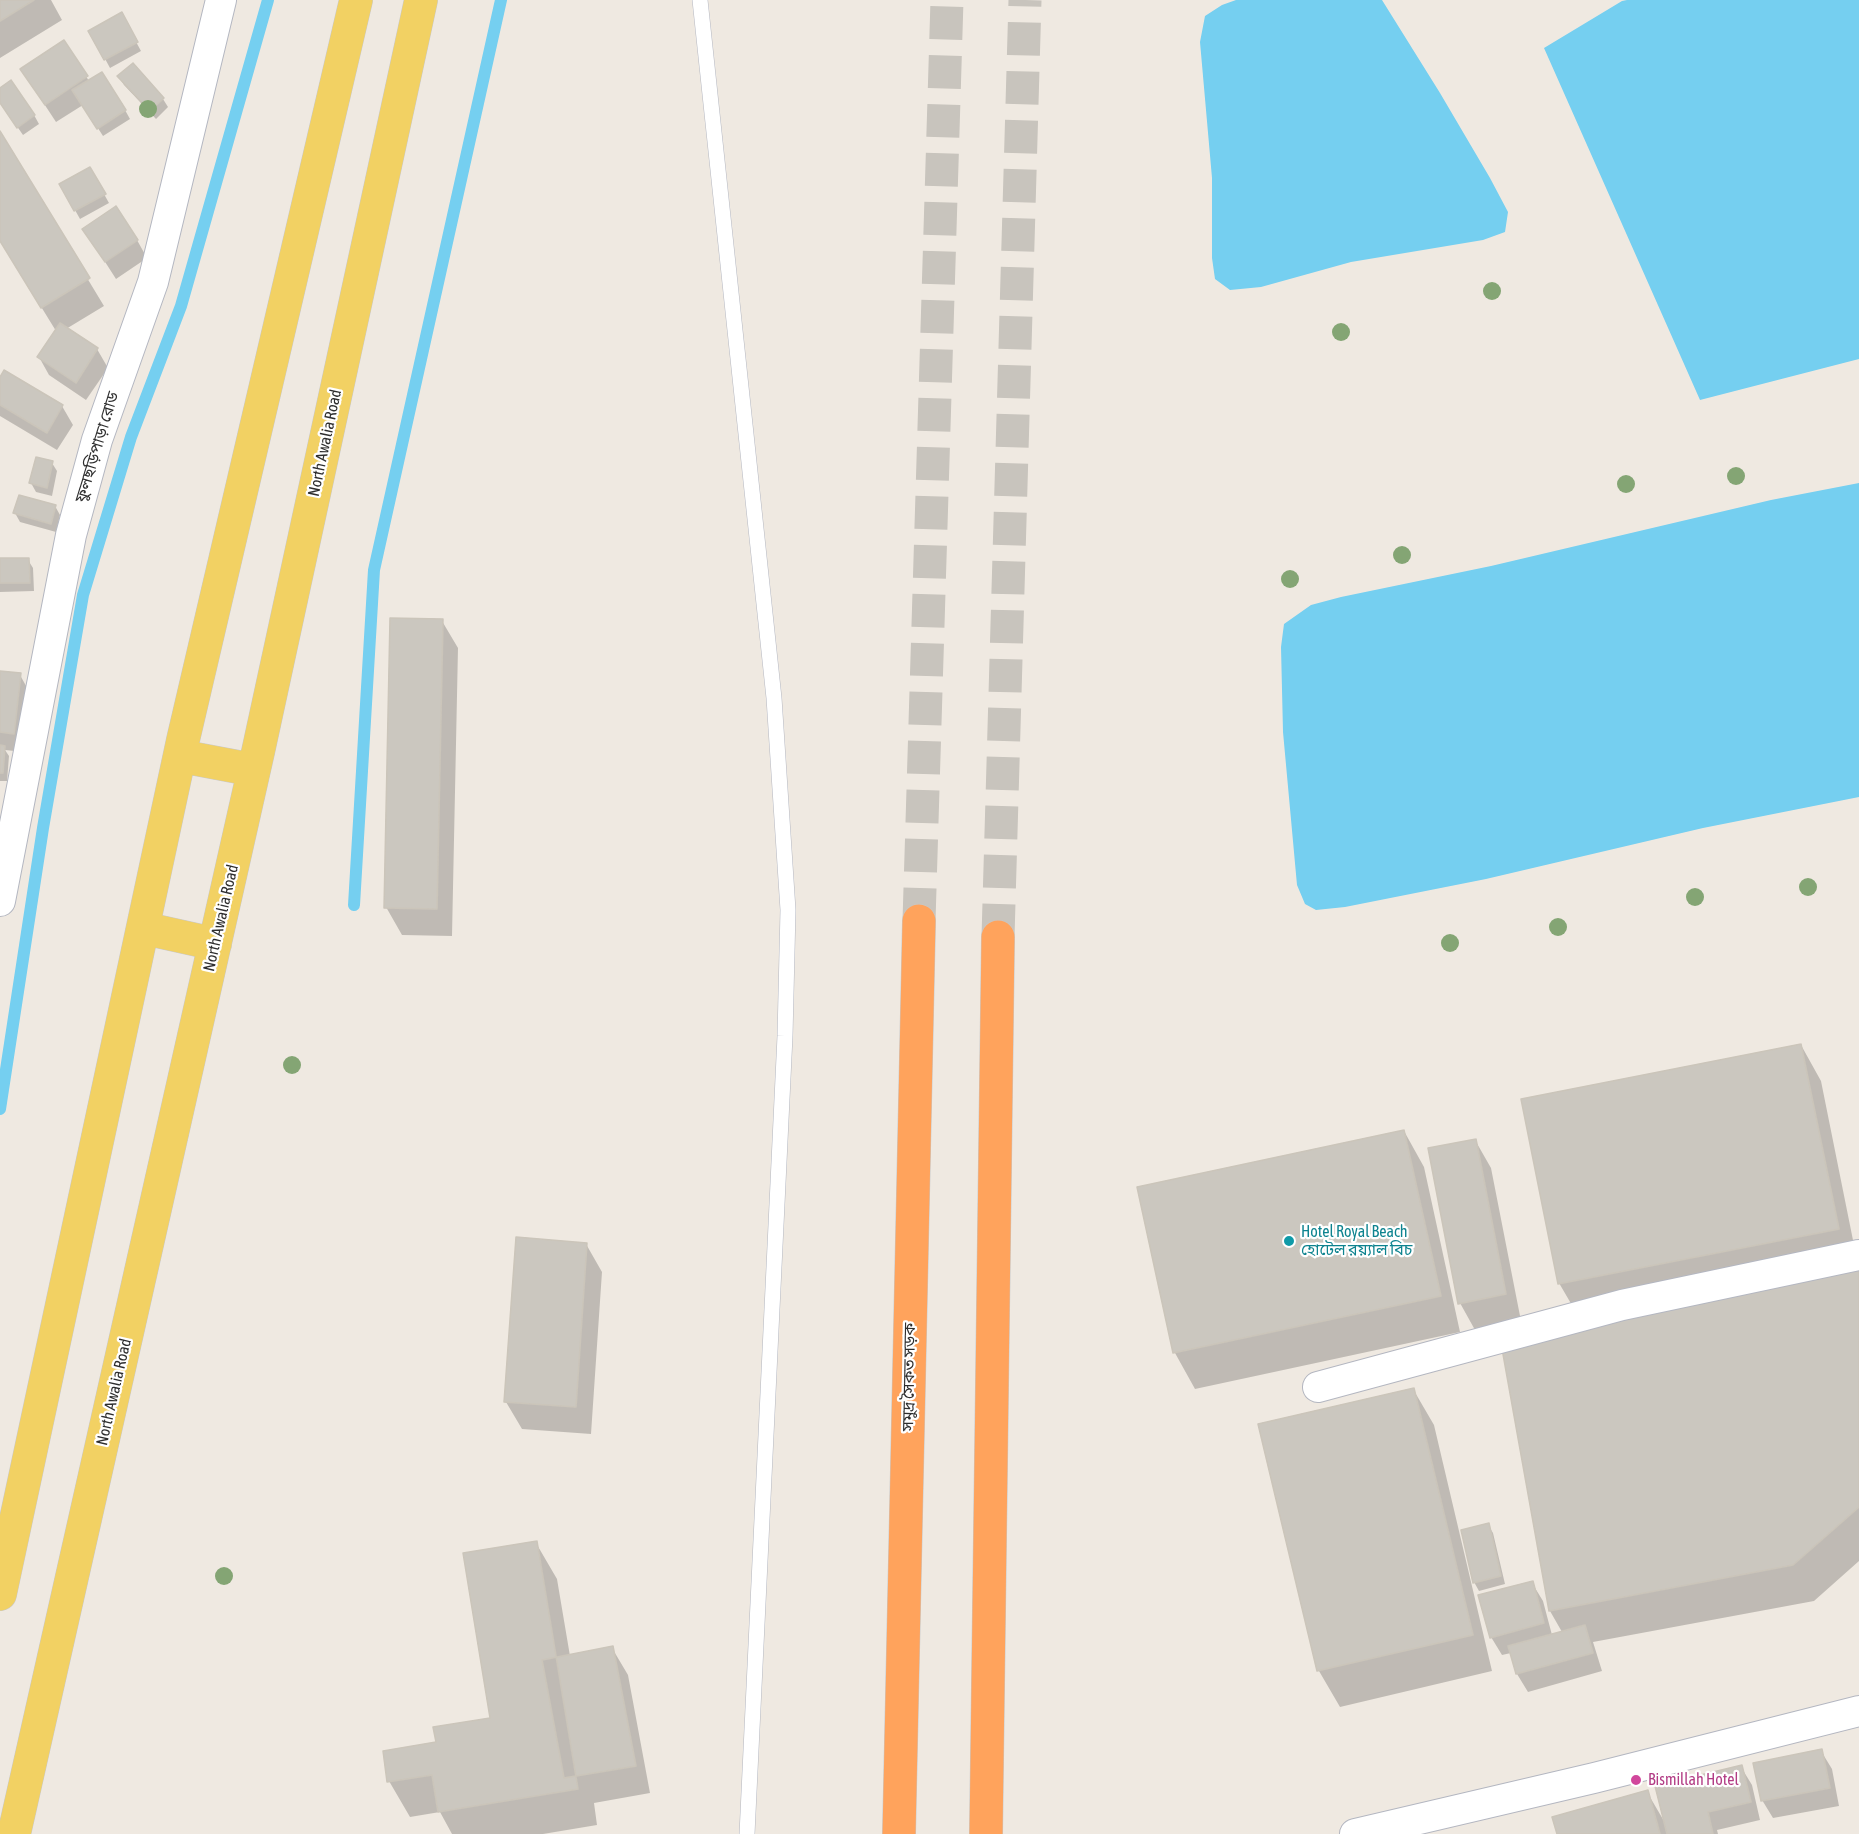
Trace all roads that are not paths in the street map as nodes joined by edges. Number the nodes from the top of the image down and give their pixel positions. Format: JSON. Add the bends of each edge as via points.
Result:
{"nodes":[{"id":1,"x":220,"y":0,"type":"edge"},
{"id":2,"x":356,"y":0,"type":"edge"},
{"id":3,"x":421,"y":0,"type":"edge"},
{"id":4,"x":700,"y":0,"type":"edge"},
{"id":5,"x":180,"y":756,"type":"junction"},
{"id":6,"x":254,"y":770,"type":"junction"},
{"id":7,"x":0,"y":901,"type":"edge"},
{"id":8,"x":919,"y":921,"type":"tunnel mouth"},
{"id":9,"x":143,"y":928,"type":"junction"},
{"id":10,"x":998,"y":937,"type":"tunnel mouth"},
{"id":11,"x":215,"y":944,"type":"junction"},
{"id":12,"x":1859,"y":1256,"type":"edge"},
{"id":13,"x":1318,"y":1387,"type":"dead end"},
{"id":14,"x":0,"y":1594,"type":"edge"},
{"id":15,"x":1859,"y":1711,"type":"edge"},
{"id":16,"x":14,"y":1834,"type":"edge"},
{"id":17,"x":747,"y":1834,"type":"edge"},
{"id":18,"x":899,"y":1834,"type":"edge"},
{"id":19,"x":986,"y":1834,"type":"edge"},
{"id":20,"x":1355,"y":1834,"type":"edge"}],
"edges":[{"from":1,"to":7,"type":"street","name":"ফুলছড়িপাড়া রোড","via":[[153,282],[97,440],[71,535]]},
{"from":2,"to":5,"type":"main road"},
{"from":3,"to":6,"type":"main road","name":"North Awalia Road"},
{"from":4,"to":17,"type":"lane","via":[[774,698],[788,910]]},
{"from":5,"to":6,"type":"main road"},
{"from":5,"to":9,"type":"main road"},
{"from":6,"to":11,"type":"main road","name":"North Awalia Road"},
{"from":8,"to":18,"type":"highway","name":"সমুদ্র সৈকত সড়ক"},
{"from":9,"to":11,"type":"main road"},
{"from":9,"to":14,"type":"main road"},
{"from":10,"to":19,"type":"highway"},
{"from":11,"to":16,"type":"main road","name":"North Awalia Road"},
{"from":12,"to":13,"type":"street","via":[[1622,1305]]},
{"from":15,"to":20,"type":"street"}]}
